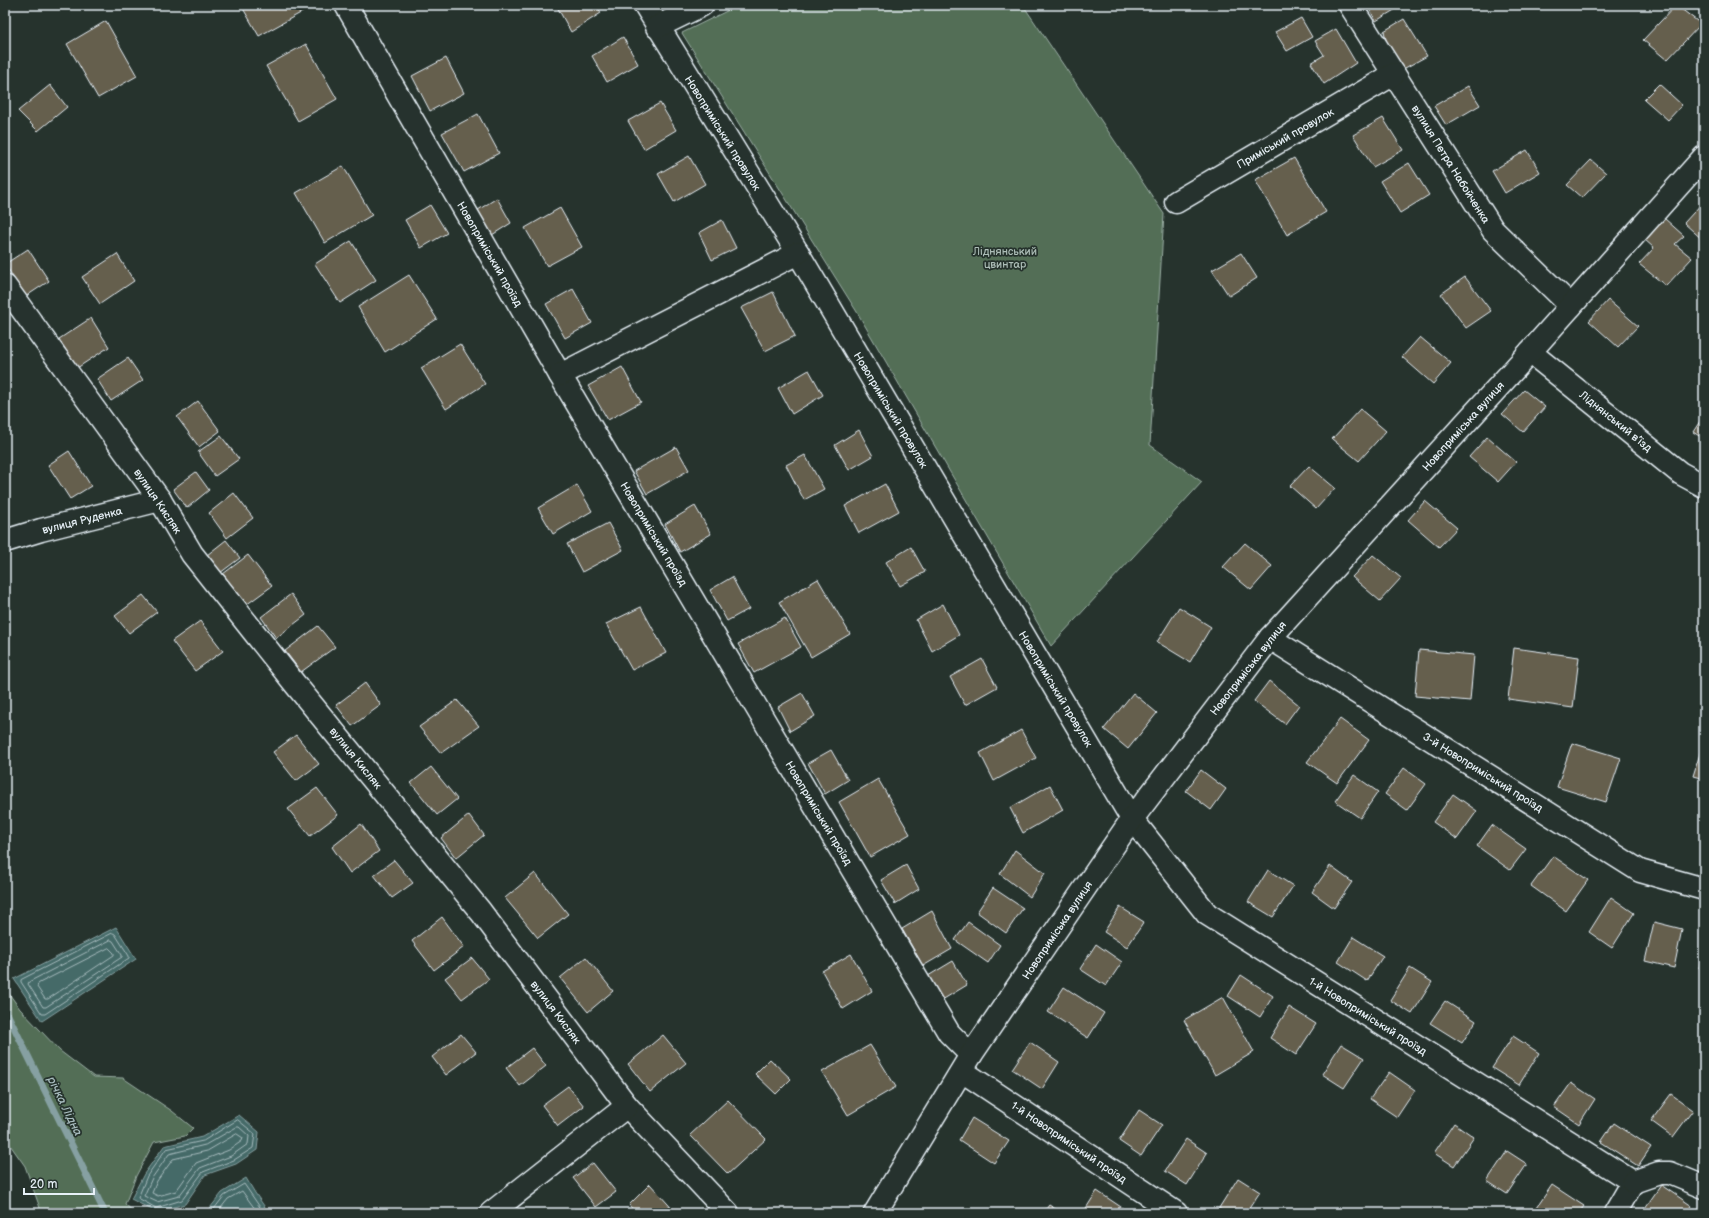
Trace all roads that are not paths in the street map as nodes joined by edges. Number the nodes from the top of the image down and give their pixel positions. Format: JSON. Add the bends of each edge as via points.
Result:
{"nodes":[{"id":1,"x":346,"y":5,"type":"edge"},
{"id":2,"x":644,"y":5,"type":"edge"},
{"id":3,"x":702,"y":5,"type":"edge"},
{"id":4,"x":1350,"y":5,"type":"edge"},
{"id":5,"x":657,"y":27,"type":"junction"},
{"id":6,"x":1394,"y":74,"type":"junction"},
{"id":7,"x":1704,"y":158,"type":"edge"},
{"id":8,"x":1176,"y":202,"type":"dead end"},
{"id":9,"x":798,"y":253,"type":"junction"},
{"id":10,"x":5,"y":286,"type":"edge"},
{"id":11,"x":1571,"y":306,"type":"junction"},
{"id":12,"x":1530,"y":352,"type":"junction"},
{"id":13,"x":560,"y":375,"type":"junction"},
{"id":14,"x":1704,"y":486,"type":"edge"},
{"id":15,"x":160,"y":500,"type":"junction"},
{"id":16,"x":5,"y":541,"type":"edge"},
{"id":17,"x":1270,"y":638,"type":"junction"},
{"id":18,"x":1132,"y":819,"type":"junction"},
{"id":19,"x":1704,"y":889,"type":"edge"},
{"id":20,"x":967,"y":1063,"type":"junction"},
{"id":21,"x":627,"y":1106,"type":"junction"},
{"id":22,"x":1633,"y":1182,"type":"junction"},
{"id":23,"x":1704,"y":1187,"type":"edge"},
{"id":24,"x":491,"y":1213,"type":"edge"},
{"id":25,"x":728,"y":1213,"type":"edge"},
{"id":26,"x":875,"y":1213,"type":"edge"},
{"id":27,"x":1176,"y":1213,"type":"edge"},
{"id":28,"x":1615,"y":1213,"type":"edge"}],
"edges":[{"from":1,"to":13,"type":"street","name":"Новоприміський проїзд"},
{"from":2,"to":5,"type":"street","name":"Новоприміський провулок"},
{"from":3,"to":5,"type":"street"},
{"from":4,"to":6,"type":"street","name":"вулиця Петра Набойченка"},
{"from":5,"to":9,"type":"street","name":"Новоприміський провулок"},
{"from":6,"to":8,"type":"street","name":"Приміський провулок"},
{"from":6,"to":11,"type":"street","name":"вулиця Петра Набойченка","via":[[1493,230]]},
{"from":7,"to":11,"type":"street","name":"Новоприміська вулиця"},
{"from":9,"to":13,"type":"street"},
{"from":9,"to":18,"type":"street","name":"Новоприміський провулок"},
{"from":10,"to":15,"type":"street","name":"вулиця Кисляк"},
{"from":11,"to":12,"type":"street","name":"Новоприміська вулиця"},
{"from":12,"to":14,"type":"street","name":"Ліднянський в’їзд","via":[[1680,473]]},
{"from":12,"to":17,"type":"street","name":"Новоприміська вулиця"},
{"from":13,"to":20,"type":"street","name":"Новоприміський проїзд"},
{"from":15,"to":16,"type":"street","name":"вулиця Руденка"},
{"from":15,"to":21,"type":"street","name":"вулиця Кисляк","via":[[192,554],[481,912]]},
{"from":17,"to":18,"type":"street","name":"Новоприміська вулиця"},
{"from":17,"to":19,"type":"street","name":"3-й Новоприміський проїзд","via":[[1640,871]]},
{"from":18,"to":20,"type":"street","name":"Новоприміська вулиця"},
{"from":18,"to":22,"type":"street","name":"1-й Новоприміський проїзд","via":[[1207,914]]},
{"from":20,"to":26,"type":"street","name":"Новоприміська вулиця"},
{"from":20,"to":27,"type":"street","name":"1-й Новоприміський проїзд"},
{"from":21,"to":24,"type":"street"},
{"from":21,"to":25,"type":"street","name":"вулиця Кисляк"},
{"from":22,"to":23,"type":"street","via":[[1659,1173],[1670,1173]]},
{"from":22,"to":28,"type":"street"}]}
